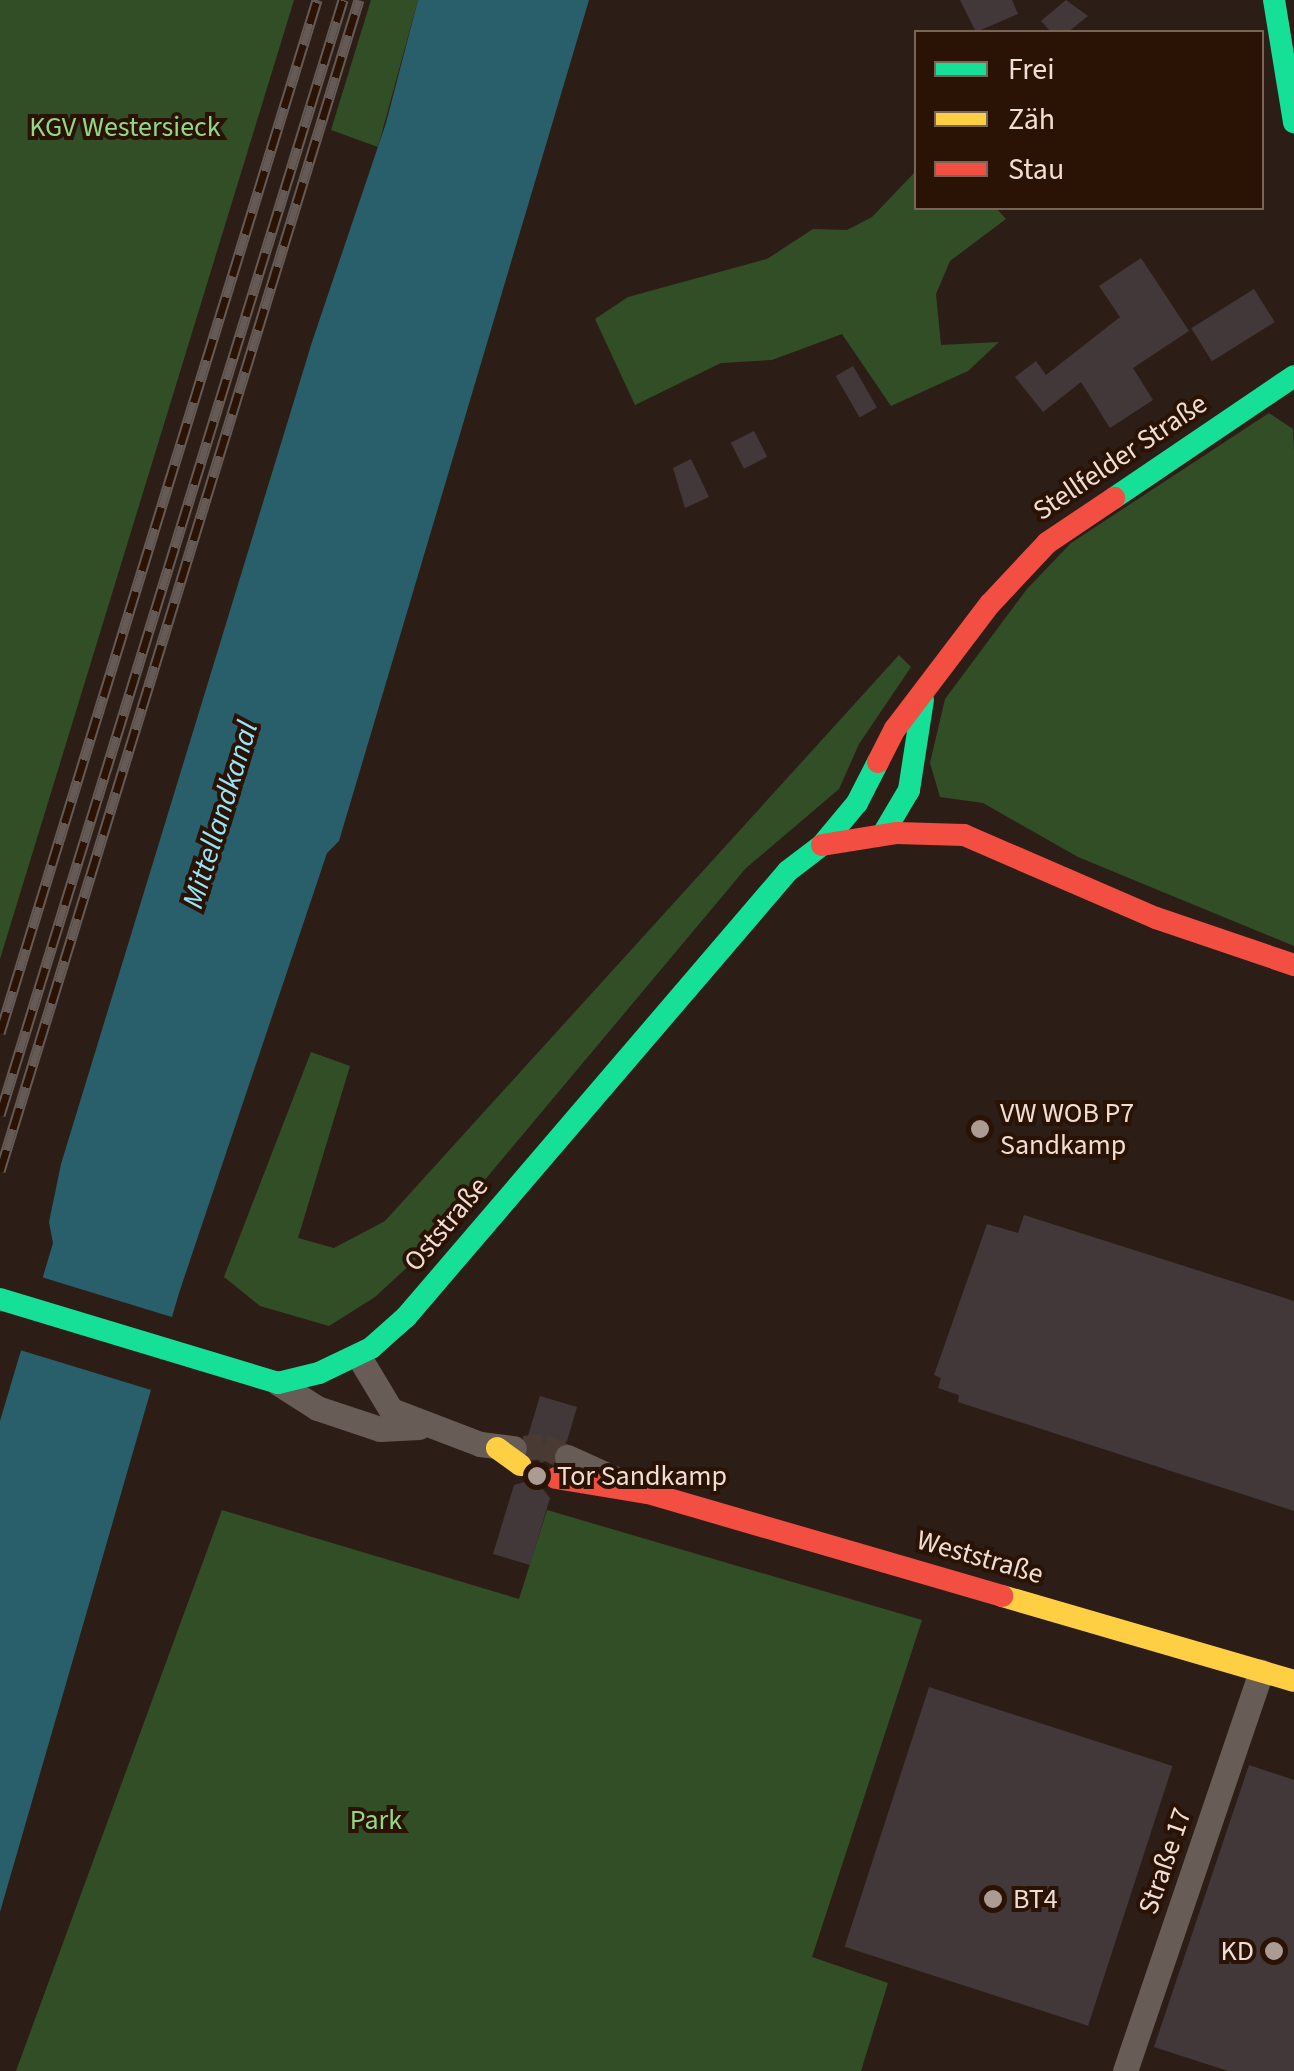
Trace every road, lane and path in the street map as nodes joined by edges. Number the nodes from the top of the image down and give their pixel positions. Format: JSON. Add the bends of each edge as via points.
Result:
{"nodes":[{"id":1,"x":1274,"y":0,"type":"edge"},
{"id":2,"x":1292,"y":94,"type":"edge"},
{"id":3,"x":1294,"y":122,"type":"edge"},
{"id":4,"x":1294,"y":376,"type":"edge"},
{"id":5,"x":923,"y":700,"type":"junction"},
{"id":6,"x":883,"y":834,"type":"junction"},
{"id":7,"x":822,"y":845,"type":"junction"},
{"id":8,"x":1294,"y":965,"type":"edge"},
{"id":9,"x":0,"y":1299,"type":"edge"},
{"id":10,"x":359,"y":1357,"type":"junction"},
{"id":11,"x":278,"y":1383,"type":"junction"},
{"id":12,"x":424,"y":1426,"type":"junction"},
{"id":13,"x":522,"y":1457,"type":"tunnel mouth"},
{"id":14,"x":561,"y":1467,"type":"tunnel mouth"},
{"id":15,"x":648,"y":1493,"type":"joint"},
{"id":16,"x":1261,"y":1671,"type":"junction"},
{"id":17,"x":1294,"y":1681,"type":"edge"},
{"id":18,"x":1125,"y":2071,"type":"edge"}],
"edges":[{"from":1,"to":2,"type":"street"},
{"from":2,"to":3,"type":"street"},
{"from":4,"to":5,"type":"street","name":"Stellfelder Straße","via":[[1046,543],[990,604]]},
{"from":5,"to":6,"type":"street","via":[[909,790]]},
{"from":5,"to":7,"type":"street","name":"Stellfelder Straße","via":[[895,729],[857,803]]},
{"from":6,"to":7,"type":"street"},
{"from":6,"to":8,"type":"street","via":[[964,834],[1156,918]]},
{"from":7,"to":10,"type":"street","name":"Oststraße","via":[[788,871],[406,1318]]},
{"from":9,"to":11,"type":"street"},
{"from":10,"to":11,"type":"street","name":"Oststraße"},
{"from":10,"to":12,"type":"street","via":[[391,1410]]},
{"from":11,"to":12,"type":"street","via":[[317,1408],[380,1429]]},
{"from":12,"to":13,"type":"street"},
{"from":14,"to":15,"type":"street","name":"Weststraße"},
{"from":15,"to":16,"type":"street","name":"Weststraße"},
{"from":16,"to":17,"type":"street","name":"Weststraße"},
{"from":16,"to":18,"type":"street","name":"Straße 17"}]}
